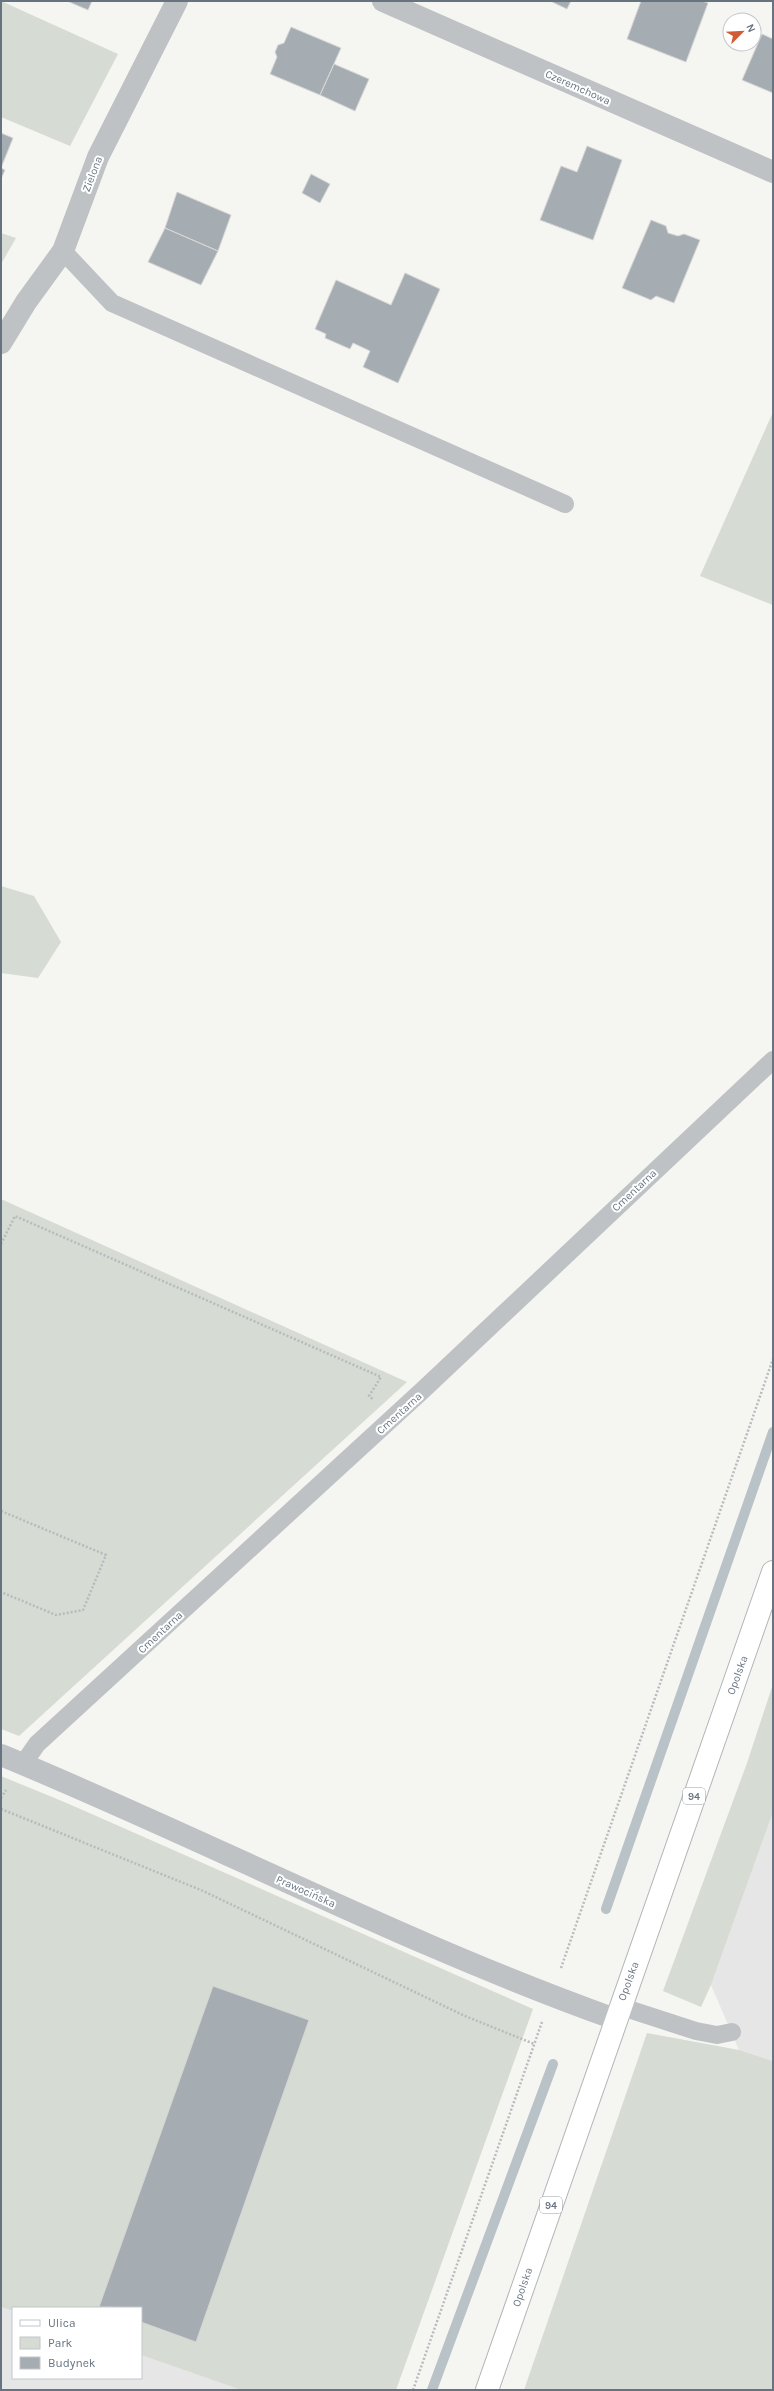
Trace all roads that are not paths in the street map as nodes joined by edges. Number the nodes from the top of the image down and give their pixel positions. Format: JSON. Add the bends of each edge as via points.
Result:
{"nodes":[{"id":1,"x":177,"y":1,"type":"edge"},
{"id":2,"x":383,"y":1,"type":"edge"},
{"id":3,"x":773,"y":172,"type":"edge"},
{"id":4,"x":63,"y":251,"type":"junction"},
{"id":5,"x":1,"y":343,"type":"edge"},
{"id":6,"x":565,"y":504,"type":"dead end"},
{"id":7,"x":773,"y":1060,"type":"edge"},
{"id":8,"x":773,"y":1572,"type":"edge"},
{"id":9,"x":1,"y":1755,"type":"edge"},
{"id":10,"x":23,"y":1764,"type":"junction"},
{"id":11,"x":617,"y":2013,"type":"junction"},
{"id":12,"x":732,"y":2032,"type":"dead end"},
{"id":13,"x":487,"y":2390,"type":"edge"}],
"edges":[{"from":1,"to":4,"type":"street","name":"Zielona","via":[[98,157]]},
{"from":2,"to":3,"type":"street","name":"Czeremchowa"},
{"from":4,"to":5,"type":"street","name":"Zielona","via":[[26,302]]},
{"from":4,"to":6,"type":"lane","via":[[112,303]]},
{"from":7,"to":10,"type":"lane","name":"Cmentarna","via":[[397,1414],[37,1744]]},
{"from":8,"to":11,"type":"main road","name":"Opolska","number":"94"},
{"from":9,"to":10,"type":"street","name":"Prawocińska"},
{"from":10,"to":11,"type":"street","name":"Prawocińska","via":[[430,1946],[552,1996]]},
{"from":11,"to":12,"type":"lane","via":[[717,2035]]},
{"from":11,"to":13,"type":"main road","name":"Opolska","number":"94"}]}
